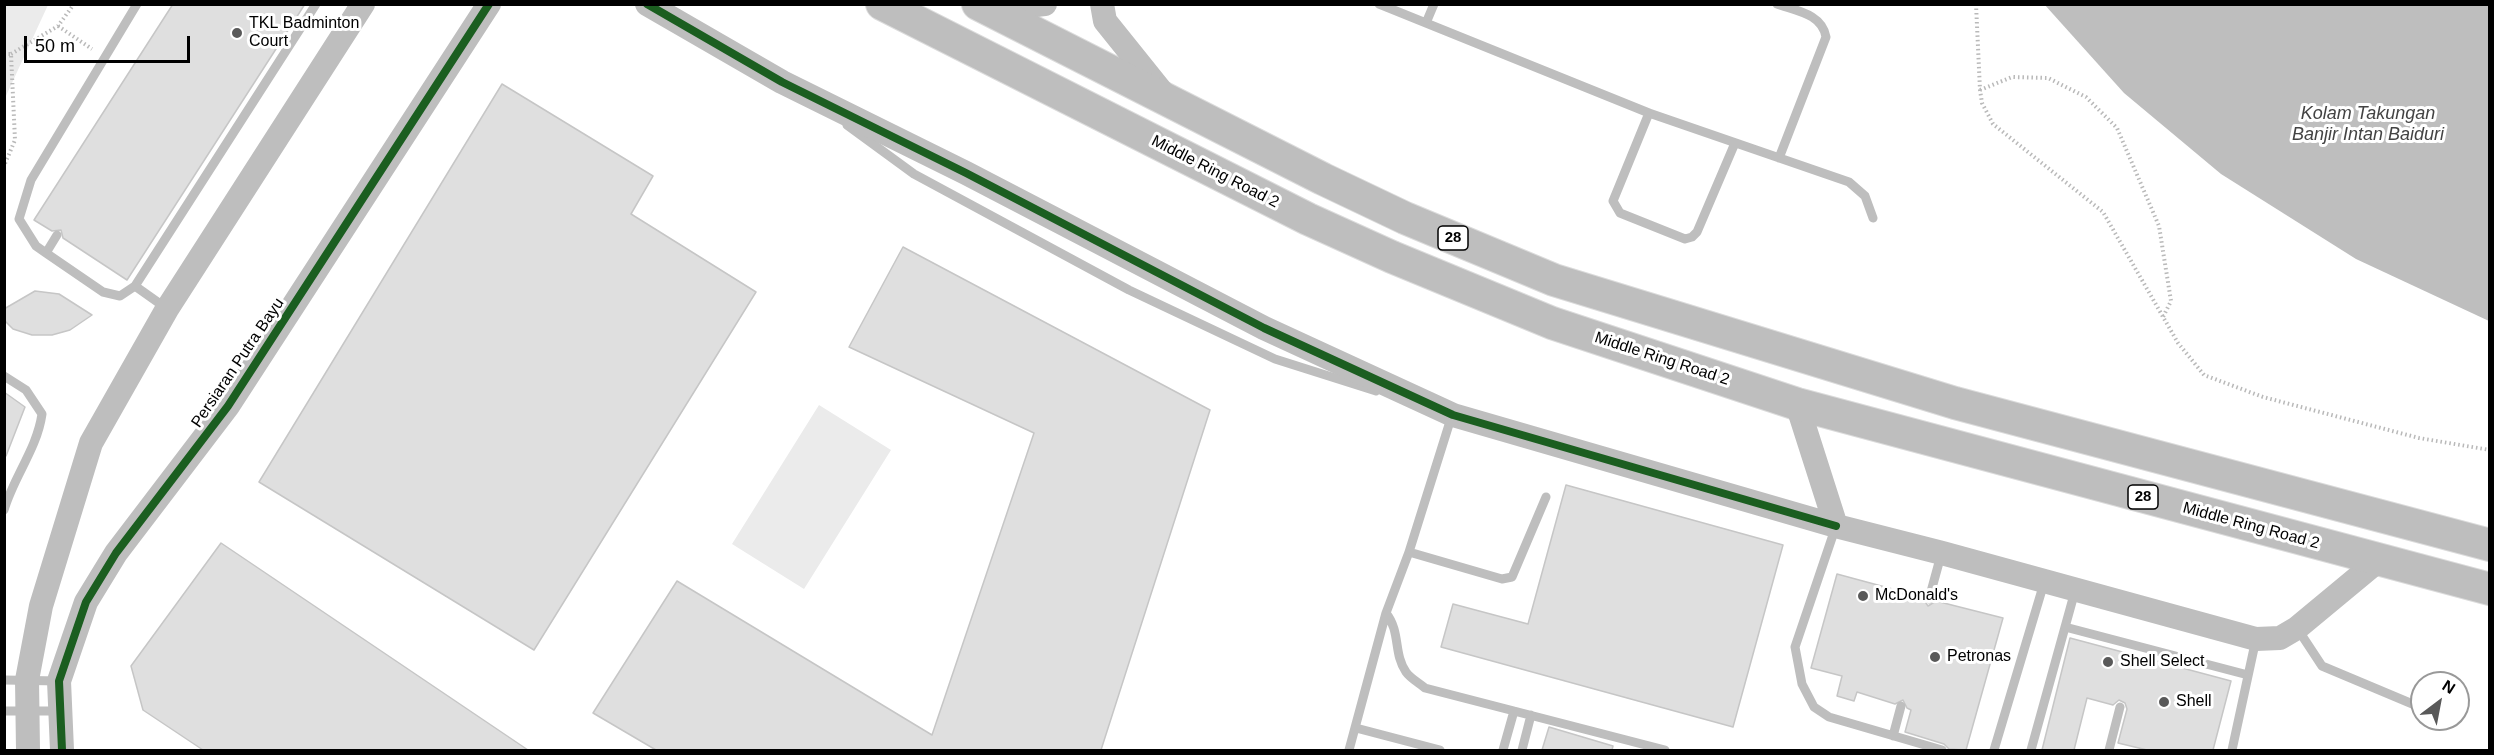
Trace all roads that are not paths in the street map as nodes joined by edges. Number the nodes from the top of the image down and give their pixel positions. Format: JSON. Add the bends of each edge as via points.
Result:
{"nodes":[{"id":1,"x":137,"y":4,"type":"edge"},
{"id":2,"x":363,"y":4,"type":"edge"},
{"id":3,"x":489,"y":4,"type":"edge"},
{"id":4,"x":647,"y":4,"type":"edge"},
{"id":5,"x":882,"y":4,"type":"edge"},
{"id":6,"x":1045,"y":4,"type":"edge"},
{"id":7,"x":1102,"y":4,"type":"edge"},
{"id":8,"x":1379,"y":4,"type":"edge"},
{"id":9,"x":1434,"y":4,"type":"edge"},
{"id":10,"x":1778,"y":4,"type":"edge"},
{"id":11,"x":316,"y":5,"type":"edge"},
{"id":12,"x":983,"y":7,"type":"edge"},
{"id":13,"x":1426,"y":23,"type":"junction"},
{"id":14,"x":1170,"y":102,"type":"junction"},
{"id":15,"x":1650,"y":113,"type":"junction"},
{"id":16,"x":1735,"y":143,"type":"junction"},
{"id":17,"x":1779,"y":158,"type":"junction"},
{"id":18,"x":1873,"y":218,"type":"dead end"},
{"id":19,"x":57,"y":235,"type":"dead end"},
{"id":20,"x":46,"y":253,"type":"junction"},
{"id":21,"x":135,"y":286,"type":"junction"},
{"id":22,"x":168,"y":309,"type":"junction"},
{"id":23,"x":4,"y":376,"type":"edge"},
{"id":24,"x":1797,"y":404,"type":"junction"},
{"id":25,"x":1453,"y":415,"type":"junction"},
{"id":26,"x":1546,"y":497,"type":"dead end"},
{"id":27,"x":4,"y":510,"type":"edge"},
{"id":28,"x":1836,"y":526,"type":"junction"},
{"id":29,"x":2490,"y":545,"type":"edge"},
{"id":30,"x":1409,"y":552,"type":"junction"},
{"id":31,"x":1942,"y":553,"type":"junction"},
{"id":32,"x":2379,"y":560,"type":"junction"},
{"id":33,"x":2045,"y":581,"type":"junction"},
{"id":34,"x":2490,"y":589,"type":"edge"},
{"id":35,"x":2075,"y":591,"type":"junction"},
{"id":36,"x":1929,"y":599,"type":"dead end"},
{"id":37,"x":1386,"y":613,"type":"junction"},
{"id":38,"x":2066,"y":627,"type":"junction"},
{"id":39,"x":2297,"y":628,"type":"junction"},
{"id":40,"x":2256,"y":639,"type":"junction"},
{"id":41,"x":2248,"y":675,"type":"junction"},
{"id":42,"x":16,"y":680,"type":"edge"},
{"id":43,"x":59,"y":681,"type":"junction"},
{"id":44,"x":2410,"y":703,"type":"edge"},
{"id":45,"x":1901,"y":706,"type":"dead end"},
{"id":46,"x":2120,"y":707,"type":"dead end"},
{"id":47,"x":16,"y":711,"type":"edge"},
{"id":48,"x":59,"y":711,"type":"junction"},
{"id":49,"x":1514,"y":711,"type":"junction"},
{"id":50,"x":1530,"y":715,"type":"junction"},
{"id":51,"x":1356,"y":728,"type":"junction"},
{"id":52,"x":1893,"y":736,"type":"junction"},
{"id":53,"x":28,"y":750,"type":"edge"},
{"id":54,"x":62,"y":750,"type":"edge"},
{"id":55,"x":1349,"y":750,"type":"edge"},
{"id":56,"x":1440,"y":750,"type":"edge"},
{"id":57,"x":1503,"y":750,"type":"edge"},
{"id":58,"x":1522,"y":750,"type":"edge"},
{"id":59,"x":1665,"y":750,"type":"edge"},
{"id":60,"x":1942,"y":750,"type":"edge"},
{"id":61,"x":1995,"y":750,"type":"edge"},
{"id":62,"x":2031,"y":750,"type":"edge"},
{"id":63,"x":2109,"y":750,"type":"edge"},
{"id":64,"x":2232,"y":750,"type":"edge"}],
"edges":[{"from":1,"to":20,"type":"lane","via":[[31,180],[19,219],[36,246]]},
{"from":2,"to":22,"type":"street"},
{"from":3,"to":43,"type":"street","name":"Persiaran Putra Bayu","via":[[228,406],[116,553],[86,602]]},
{"from":4,"to":25,"type":"street","via":[[782,82],[1264,328]]},
{"from":5,"to":24,"type":"highway","name":"Middle Ring Road 2","number":"28","via":[[1392,257],[1552,323]]},
{"from":6,"to":12,"type":"street"},
{"from":7,"to":14,"type":"street","via":[[1105,21]]},
{"from":8,"to":13,"type":"lane"},
{"from":9,"to":13,"type":"lane"},
{"from":10,"to":17,"type":"lane","via":[[1820,21],[1826,37]]},
{"from":11,"to":21,"type":"lane"},
{"from":12,"to":14,"type":"highway","number":"28"},
{"from":13,"to":15,"type":"lane"},
{"from":14,"to":29,"type":"highway","number":"28","via":[[1405,218],[1554,280],[1955,403]]},
{"from":15,"to":16,"type":"lane"},
{"from":15,"to":16,"type":"lane","via":[[1612,201],[1620,213],[1685,239],[1697,232]]},
{"from":16,"to":17,"type":"lane"},
{"from":17,"to":18,"type":"lane","via":[[1858,187]]},
{"from":19,"to":20,"type":"lane"},
{"from":20,"to":21,"type":"lane","via":[[104,292],[120,296]]},
{"from":21,"to":22,"type":"lane"},
{"from":22,"to":42,"type":"street","via":[[91,443]]},
{"from":23,"to":27,"type":"lane","via":[[33,398],[42,414],[39,431]]},
{"from":24,"to":28,"type":"street"},
{"from":24,"to":32,"type":"highway","name":"Middle Ring Road 2","number":"28"},
{"from":25,"to":28,"type":"street"},
{"from":25,"to":30,"type":"lane"},
{"from":26,"to":30,"type":"lane","via":[[1512,577],[1502,579]]},
{"from":28,"to":31,"type":"street"},
{"from":28,"to":52,"type":"lane","via":[[1795,647],[1802,684],[1814,707],[1829,717]]},
{"from":30,"to":37,"type":"lane"},
{"from":31,"to":33,"type":"street"},
{"from":31,"to":36,"type":"lane"},
{"from":32,"to":34,"type":"highway","name":"Middle Ring Road 2","number":"28"},
{"from":32,"to":39,"type":"street"},
{"from":33,"to":35,"type":"street"},
{"from":33,"to":61,"type":"lane"},
{"from":35,"to":38,"type":"lane"},
{"from":35,"to":40,"type":"street"},
{"from":37,"to":49,"type":"lane","via":[[1394,624],[1399,658],[1407,674],[1425,688]]},
{"from":37,"to":51,"type":"lane"},
{"from":38,"to":41,"type":"lane","via":[[2133,650]]},
{"from":38,"to":62,"type":"lane"},
{"from":39,"to":40,"type":"street","via":[[2280,638]]},
{"from":39,"to":44,"type":"lane","via":[[2322,666]]},
{"from":40,"to":41,"type":"lane"},
{"from":41,"to":64,"type":"lane"},
{"from":42,"to":43,"type":"lane"},
{"from":42,"to":47,"type":"street"},
{"from":43,"to":48,"type":"street","name":"Persiaran Putra Bayu"},
{"from":45,"to":52,"type":"lane"},
{"from":46,"to":63,"type":"lane"},
{"from":47,"to":48,"type":"lane"},
{"from":47,"to":53,"type":"street"},
{"from":48,"to":54,"type":"street","name":"Persiaran Putra Bayu"},
{"from":49,"to":50,"type":"lane"},
{"from":49,"to":57,"type":"lane"},
{"from":50,"to":58,"type":"lane"},
{"from":50,"to":59,"type":"lane"},
{"from":51,"to":55,"type":"lane"},
{"from":51,"to":56,"type":"lane"},
{"from":52,"to":60,"type":"lane"}]}
